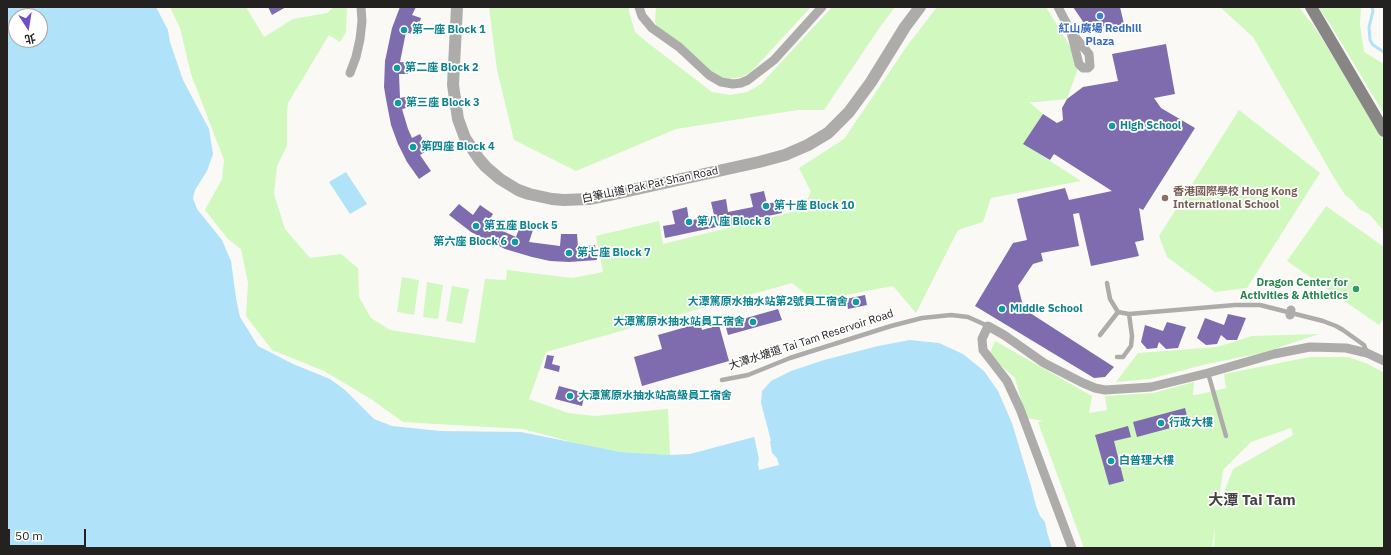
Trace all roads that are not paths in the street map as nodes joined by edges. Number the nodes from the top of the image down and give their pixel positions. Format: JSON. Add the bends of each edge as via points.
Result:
{"nodes":[{"id":1,"x":361,"y":7,"type":"edge"},
{"id":2,"x":457,"y":7,"type":"edge"},
{"id":3,"x":639,"y":7,"type":"edge"},
{"id":4,"x":822,"y":7,"type":"edge"},
{"id":5,"x":920,"y":7,"type":"edge"},
{"id":6,"x":1058,"y":7,"type":"edge"},
{"id":7,"x":1311,"y":7,"type":"edge"},
{"id":8,"x":1071,"y":32,"type":"dead end"},
{"id":9,"x":350,"y":73,"type":"dead end"},
{"id":10,"x":1384,"y":131,"type":"edge"},
{"id":11,"x":1107,"y":283,"type":"dead end"},
{"id":12,"x":1118,"y":312,"type":"junction"},
{"id":13,"x":1129,"y":314,"type":"junction"},
{"id":14,"x":988,"y":326,"type":"junction"},
{"id":15,"x":1100,"y":335,"type":"dead end"},
{"id":16,"x":1367,"y":353,"type":"junction"},
{"id":17,"x":1117,"y":358,"type":"dead end"},
{"id":18,"x":1384,"y":361,"type":"edge"},
{"id":19,"x":1208,"y":373,"type":"junction"},
{"id":20,"x":722,"y":380,"type":"dead end"},
{"id":21,"x":1226,"y":436,"type":"dead end"},
{"id":22,"x":1072,"y":548,"type":"edge"}],
"edges":[{"from":1,"to":9,"type":"street","via":[[360,39]]},
{"from":2,"to":5,"type":"street","name":"白筆山道 Pak Pat Shan Road","via":[[453,85],[458,119],[465,138],[479,159],[500,179],[529,194],[552,200],[564,200],[599,197],[759,162],[808,145],[828,133],[850,112]]},
{"from":3,"to":4,"type":"street","via":[[652,28],[679,47],[709,76],[733,84],[748,80],[774,60]]},
{"from":6,"to":8,"type":"street"},
{"from":7,"to":10,"type":"main road"},
{"from":11,"to":12,"type":"lane","via":[[1110,299]]},
{"from":12,"to":13,"type":"lane"},
{"from":12,"to":15,"type":"lane"},
{"from":13,"to":16,"type":"lane","via":[[1260,305],[1323,321],[1343,330],[1364,345]]},
{"from":13,"to":17,"type":"lane","via":[[1131,346],[1122,358]]},
{"from":14,"to":19,"type":"street","name":"大潭水塘道 Tai Tam Reservoir Road","via":[[1044,363],[1095,388],[1116,390],[1152,387]]},
{"from":14,"to":20,"type":"lane","name":"大潭水塘道 Tai Tam Reservoir Road","via":[[968,317],[951,315],[922,318],[790,358],[748,375]]},
{"from":14,"to":22,"type":"street","via":[[982,339],[983,350],[1007,381],[1020,408]]},
{"from":16,"to":18,"type":"street","name":"大潭水塘道 Tai Tam Reservoir Road"},
{"from":16,"to":19,"type":"street","name":"大潭水塘道 Tai Tam Reservoir Road","via":[[1336,347],[1299,349]]},
{"from":19,"to":21,"type":"lane"}]}
